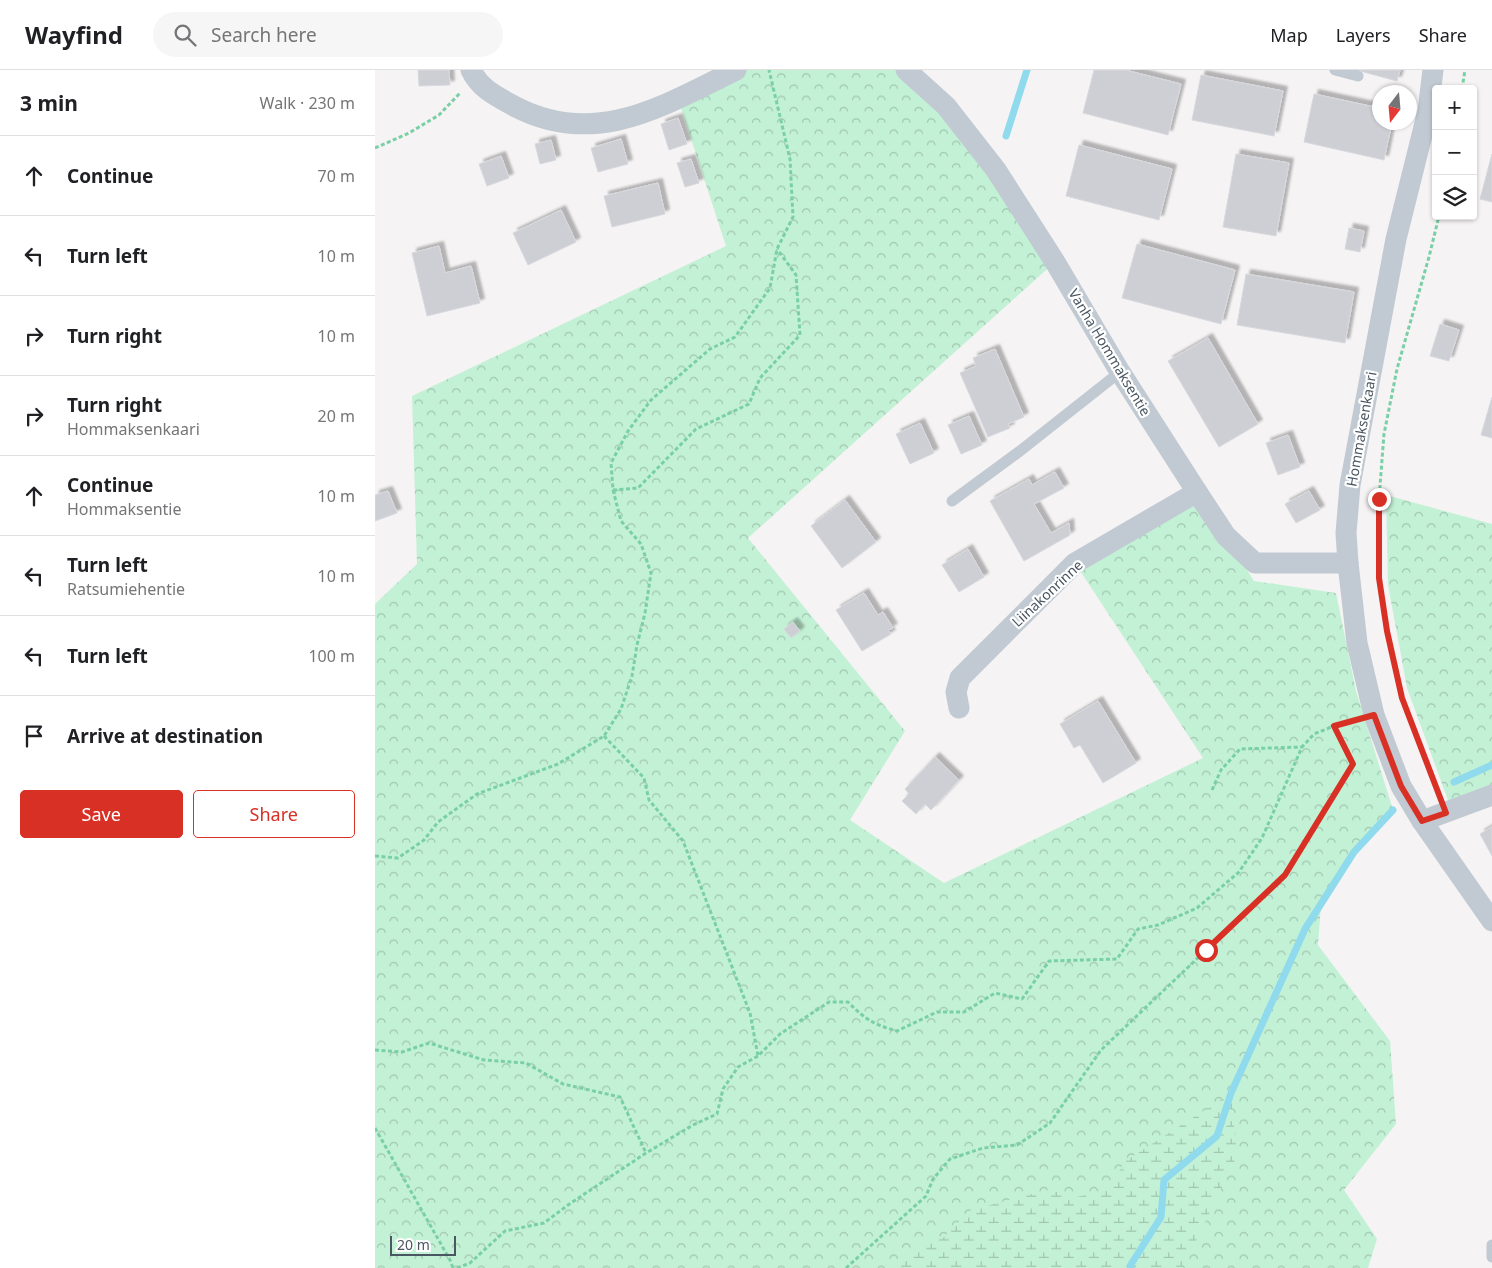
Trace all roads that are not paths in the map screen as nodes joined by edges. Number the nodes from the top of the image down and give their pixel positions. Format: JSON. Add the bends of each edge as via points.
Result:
{"nodes":[{"id":1,"x":471,"y":70,"type":"edge"},
{"id":2,"x":736,"y":70,"type":"edge"},
{"id":3,"x":906,"y":70,"type":"edge"},
{"id":4,"x":1335,"y":70,"type":"edge"},
{"id":5,"x":1433,"y":70,"type":"edge"},
{"id":6,"x":1358,"y":76,"type":"dead end"},
{"id":7,"x":1120,"y":372,"type":"junction"},
{"id":8,"x":1197,"y":492,"type":"junction"},
{"id":9,"x":952,"y":501,"type":"dead end"},
{"id":10,"x":1347,"y":562,"type":"junction"},
{"id":11,"x":959,"y":708,"type":"dead end"},
{"id":12,"x":1492,"y":795,"type":"edge"},
{"id":13,"x":1422,"y":821,"type":"junction"},
{"id":14,"x":1492,"y":921,"type":"edge"},
{"id":15,"x":1492,"y":1245,"type":"edge"},
{"id":16,"x":1492,"y":1257,"type":"edge"}],
"edges":[{"from":1,"to":2,"type":"street","via":[[477,82],[496,96],[533,116],[572,125],[604,124],[647,112]]},
{"from":3,"to":7,"type":"street","name":"Vanha Hommaksentie","via":[[946,106],[996,170]]},
{"from":4,"to":6,"type":"lane"},
{"from":5,"to":10,"type":"street","name":"Hommaksenkaari","via":[[1428,111],[1396,239],[1350,485]]},
{"from":7,"to":8,"type":"street","name":"Vanha Hommaksentie"},
{"from":7,"to":9,"type":"lane","via":[[1020,452]]},
{"from":8,"to":10,"type":"street","name":"Vanha Hommaksentie","via":[[1226,536],[1255,563]]},
{"from":8,"to":11,"type":"street","name":"Liinakonrinne","via":[[1075,564],[960,678],[956,692]]},
{"from":10,"to":13,"type":"street","name":"Hommaksenkaari","via":[[1357,643],[1374,715],[1401,786]]},
{"from":12,"to":13,"type":"street"},
{"from":13,"to":14,"type":"street","name":"Hommaksenkaari"},
{"from":15,"to":16,"type":"lane"}]}
